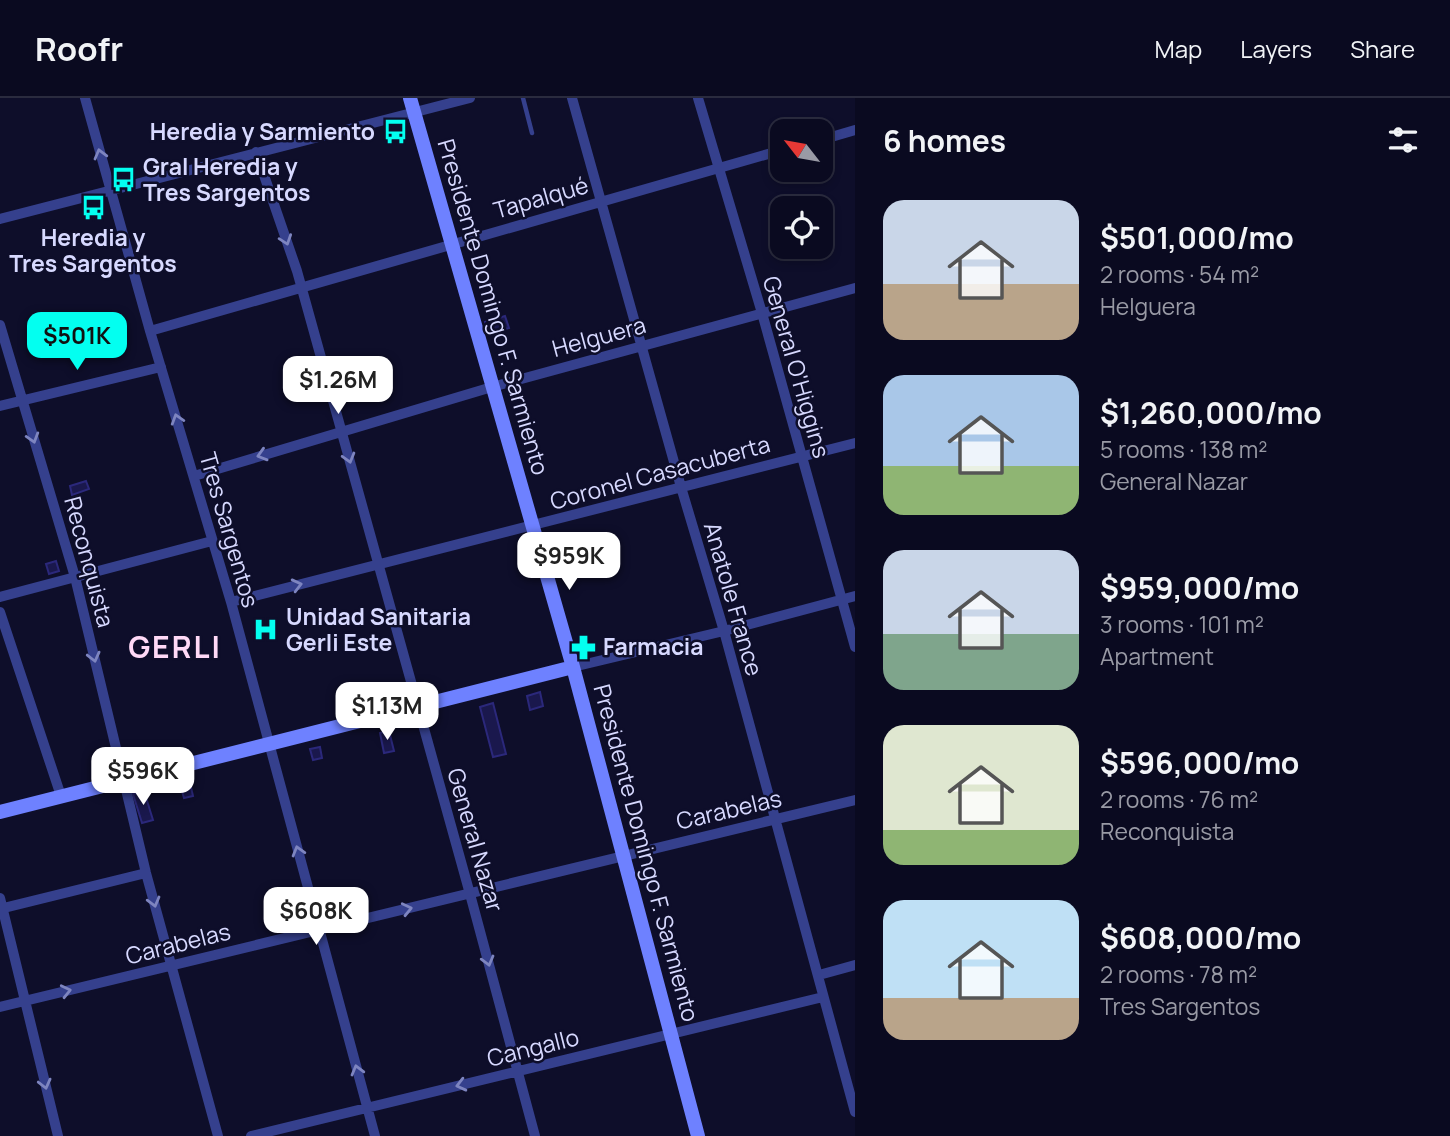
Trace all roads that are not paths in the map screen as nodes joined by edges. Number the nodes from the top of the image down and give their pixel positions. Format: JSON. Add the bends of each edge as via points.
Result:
{"nodes":[{"id":1,"x":85,"y":98,"type":"edge"},
{"id":2,"x":470,"y":98,"type":"edge"},
{"id":3,"x":523,"y":98,"type":"edge"},
{"id":4,"x":572,"y":98,"type":"edge"},
{"id":5,"x":698,"y":98,"type":"edge"},
{"id":6,"x":412,"y":105,"type":"edge"},
{"id":7,"x":855,"y":130,"type":"edge"},
{"id":8,"x":532,"y":133,"type":"dead end"},
{"id":9,"x":833,"y":136,"type":"edge"},
{"id":10,"x":256,"y":152,"type":"junction"},
{"id":11,"x":770,"y":153,"type":"edge"},
{"id":12,"x":718,"y":168,"type":"junction"},
{"id":13,"x":110,"y":190,"type":"junction"},
{"id":14,"x":600,"y":201,"type":"junction"},
{"id":15,"x":0,"y":219,"type":"edge"},
{"id":16,"x":453,"y":244,"type":"junction"},
{"id":17,"x":301,"y":286,"type":"junction"},
{"id":18,"x":855,"y":288,"type":"edge"},
{"id":19,"x":762,"y":313,"type":"junction"},
{"id":20,"x":0,"y":325,"type":"edge"},
{"id":21,"x":150,"y":331,"type":"junction"},
{"id":22,"x":641,"y":346,"type":"junction"},
{"id":23,"x":161,"y":367,"type":"junction"},
{"id":24,"x":492,"y":387,"type":"junction"},
{"id":25,"x":22,"y":400,"type":"junction"},
{"id":26,"x":0,"y":406,"type":"edge"},
{"id":27,"x":341,"y":431,"type":"junction"},
{"id":28,"x":855,"y":443,"type":"edge"},
{"id":29,"x":802,"y":456,"type":"junction"},
{"id":30,"x":194,"y":476,"type":"junction"},
{"id":31,"x":681,"y":487,"type":"junction"},
{"id":32,"x":532,"y":526,"type":"junction"},
{"id":33,"x":212,"y":541,"type":"junction"},
{"id":34,"x":379,"y":565,"type":"junction"},
{"id":35,"x":75,"y":577,"type":"junction"},
{"id":36,"x":855,"y":596,"type":"edge"},
{"id":37,"x":0,"y":597,"type":"edge"},
{"id":38,"x":842,"y":599,"type":"junction"},
{"id":39,"x":231,"y":602,"type":"junction"},
{"id":40,"x":0,"y":612,"type":"edge"},
{"id":41,"x":724,"y":631,"type":"junction"},
{"id":42,"x":855,"y":647,"type":"edge"},
{"id":43,"x":573,"y":667,"type":"junction"},
{"id":44,"x":417,"y":706,"type":"junction"},
{"id":45,"x":268,"y":745,"type":"junction"},
{"id":46,"x":124,"y":781,"type":"junction"},
{"id":47,"x":61,"y":796,"type":"junction"},
{"id":48,"x":855,"y":800,"type":"edge"},
{"id":49,"x":0,"y":812,"type":"edge"},
{"id":50,"x":774,"y":820,"type":"junction"},
{"id":51,"x":623,"y":855,"type":"junction"},
{"id":52,"x":146,"y":873,"type":"junction"},
{"id":53,"x":470,"y":894,"type":"junction"},
{"id":54,"x":1,"y":905,"type":"edge"},
{"id":55,"x":320,"y":930,"type":"junction"},
{"id":56,"x":855,"y":965,"type":"edge"},
{"id":57,"x":170,"y":966,"type":"junction"},
{"id":58,"x":819,"y":975,"type":"junction"},
{"id":59,"x":823,"y":997,"type":"junction"},
{"id":60,"x":25,"y":1001,"type":"junction"},
{"id":61,"x":0,"y":1007,"type":"edge"},
{"id":62,"x":670,"y":1034,"type":"junction"},
{"id":63,"x":517,"y":1072,"type":"junction"},
{"id":64,"x":368,"y":1108,"type":"junction"},
{"id":65,"x":855,"y":1112,"type":"edge"},
{"id":66,"x":58,"y":1136,"type":"edge"},
{"id":67,"x":218,"y":1136,"type":"edge"},
{"id":68,"x":251,"y":1136,"type":"edge"},
{"id":69,"x":375,"y":1136,"type":"edge"},
{"id":70,"x":534,"y":1136,"type":"edge"},
{"id":71,"x":698,"y":1136,"type":"edge"}],
"edges":[{"from":13,"to":1,"type":"street","name":"Tres Sargentos","one_way":true},
{"from":2,"to":6,"type":"street"},
{"from":3,"to":8,"type":"lane"},
{"from":4,"to":14,"type":"street","name":"Anatole France"},
{"from":5,"to":12,"type":"street","name":"General O'Higgins"},
{"from":6,"to":10,"type":"street"},
{"from":6,"to":16,"type":"street","name":"Presidente Domingo F. Sarmiento"},
{"from":7,"to":9,"type":"street"},
{"from":10,"to":13,"type":"street"},
{"from":10,"to":17,"type":"street","name":"General Nazar","one_way":true},
{"from":11,"to":12,"type":"street","name":"Tapalqué"},
{"from":12,"to":14,"type":"street","name":"Tapalqué"},
{"from":12,"to":19,"type":"street","name":"General O'Higgins"},
{"from":13,"to":15,"type":"street"},
{"from":13,"to":21,"type":"street","name":"Tres Sargentos"},
{"from":14,"to":16,"type":"street","name":"Tapalqué"},
{"from":14,"to":22,"type":"street","name":"Anatole France"},
{"from":16,"to":17,"type":"street","name":"Tapalqué"},
{"from":16,"to":24,"type":"street","name":"Presidente Domingo F. Sarmiento"},
{"from":17,"to":21,"type":"street","name":"Tapalqué"},
{"from":17,"to":27,"type":"street","name":"General Nazar"},
{"from":18,"to":19,"type":"street","name":"Helguera"},
{"from":19,"to":22,"type":"street","name":"Helguera"},
{"from":19,"to":29,"type":"street","name":"General O'Higgins"},
{"from":20,"to":25,"type":"street","name":"Reconquista"},
{"from":21,"to":23,"type":"street","name":"Tres Sargentos"},
{"from":22,"to":24,"type":"street","name":"Helguera"},
{"from":22,"to":31,"type":"street","name":"Anatole France"},
{"from":23,"to":25,"type":"street"},
{"from":30,"to":23,"type":"street","name":"Tres Sargentos","one_way":true},
{"from":24,"to":27,"type":"street","name":"Helguera"},
{"from":24,"to":32,"type":"street","name":"Presidente Domingo F. Sarmiento"},
{"from":25,"to":26,"type":"street"},
{"from":25,"to":35,"type":"street","name":"Reconquista","one_way":true},
{"from":27,"to":30,"type":"street","name":"Helguera","one_way":true},
{"from":27,"to":34,"type":"street","name":"General Nazar","one_way":true},
{"from":28,"to":29,"type":"street","name":"Coronel Casacuberta"},
{"from":29,"to":31,"type":"street","name":"Coronel Casacuberta"},
{"from":29,"to":38,"type":"street","name":"General O'Higgins"},
{"from":30,"to":33,"type":"street","name":"Tres Sargentos"},
{"from":31,"to":32,"type":"street","name":"Coronel Casacuberta"},
{"from":31,"to":41,"type":"street","name":"Anatole France"},
{"from":32,"to":34,"type":"street","name":"Coronel Casacuberta"},
{"from":32,"to":43,"type":"street","name":"Presidente Domingo F. Sarmiento"},
{"from":33,"to":35,"type":"street"},
{"from":33,"to":39,"type":"street","name":"Tres Sargentos"},
{"from":39,"to":34,"type":"street","name":"Coronel Casacuberta","one_way":true},
{"from":34,"to":44,"type":"street","name":"General Nazar"},
{"from":35,"to":37,"type":"street"},
{"from":35,"to":46,"type":"street","name":"Reconquista","one_way":true},
{"from":36,"to":38,"type":"street"},
{"from":38,"to":41,"type":"street"},
{"from":38,"to":42,"type":"street","name":"General O'Higgins"},
{"from":39,"to":45,"type":"street","name":"Tres Sargentos"},
{"from":40,"to":47,"type":"street"},
{"from":41,"to":43,"type":"street"},
{"from":41,"to":50,"type":"street","name":"Anatole France"},
{"from":43,"to":44,"type":"street"},
{"from":43,"to":51,"type":"street","name":"Presidente Domingo F. Sarmiento"},
{"from":44,"to":45,"type":"street"},
{"from":44,"to":53,"type":"street","name":"General Nazar"},
{"from":45,"to":46,"type":"street"},
{"from":55,"to":45,"type":"street","name":"Tres Sargentos","one_way":true},
{"from":46,"to":47,"type":"street"},
{"from":46,"to":52,"type":"street","name":"Reconquista"},
{"from":47,"to":49,"type":"street"},
{"from":48,"to":50,"type":"street","name":"Carabelas"},
{"from":50,"to":51,"type":"street","name":"Carabelas"},
{"from":50,"to":58,"type":"street","name":"Anatole France"},
{"from":51,"to":53,"type":"street","name":"Carabelas"},
{"from":51,"to":62,"type":"street","name":"Presidente Domingo F. Sarmiento"},
{"from":52,"to":54,"type":"street"},
{"from":52,"to":57,"type":"street","name":"Reconquista","one_way":true},
{"from":55,"to":53,"type":"street","name":"Carabelas","one_way":true},
{"from":53,"to":63,"type":"street","name":"General Nazar","one_way":true},
{"from":54,"to":60,"type":"street"},
{"from":55,"to":57,"type":"street","name":"Carabelas"},
{"from":64,"to":55,"type":"street","name":"Tres Sargentos","one_way":true},
{"from":56,"to":58,"type":"street"},
{"from":60,"to":57,"type":"street","name":"Carabelas","one_way":true},
{"from":57,"to":67,"type":"street","name":"Reconquista"},
{"from":58,"to":59,"type":"street","name":"Anatole France"},
{"from":59,"to":62,"type":"street","name":"Cangallo"},
{"from":59,"to":65,"type":"street","name":"Anatole France"},
{"from":60,"to":61,"type":"street","name":"Carabelas"},
{"from":60,"to":66,"type":"street","one_way":true},
{"from":62,"to":63,"type":"street","name":"Cangallo"},
{"from":62,"to":71,"type":"street","name":"Presidente Domingo F. Sarmiento"},
{"from":63,"to":64,"type":"street","name":"Cangallo","one_way":true},
{"from":63,"to":70,"type":"street","name":"General Nazar"},
{"from":64,"to":68,"type":"street","name":"Cangallo"},
{"from":64,"to":69,"type":"street","name":"Tres Sargentos"}]}
